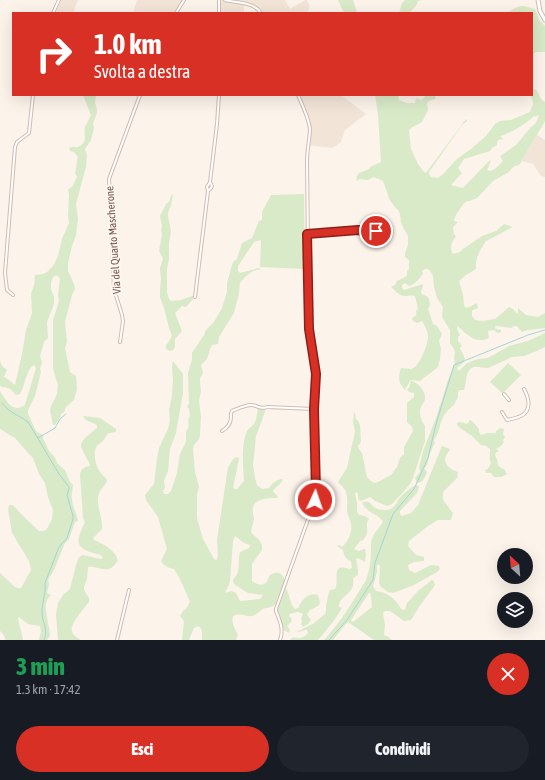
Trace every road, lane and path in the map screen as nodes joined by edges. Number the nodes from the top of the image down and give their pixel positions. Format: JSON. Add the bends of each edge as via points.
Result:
{"nodes":[{"id":1,"x":59,"y":0,"type":"edge"},
{"id":2,"x":184,"y":0,"type":"edge"},
{"id":3,"x":219,"y":0,"type":"edge"},
{"id":4,"x":225,"y":0,"type":"edge"},
{"id":5,"x":538,"y":0,"type":"edge"},
{"id":6,"x":53,"y":12,"type":"edge"},
{"id":7,"x":177,"y":12,"type":"edge"},
{"id":8,"x":219,"y":12,"type":"edge"},
{"id":9,"x":260,"y":12,"type":"edge"},
{"id":10,"x":545,"y":20,"type":"edge"},
{"id":11,"x":34,"y":96,"type":"edge"},
{"id":12,"x":140,"y":96,"type":"edge"},
{"id":13,"x":219,"y":96,"type":"edge"},
{"id":14,"x":298,"y":96,"type":"edge"},
{"id":15,"x":210,"y":182,"type":"junction"},
{"id":16,"x":208,"y":191,"type":"junction"},
{"id":17,"x":376,"y":231,"type":"dead end"},
{"id":18,"x":307,"y":234,"type":"junction"},
{"id":19,"x":13,"y":295,"type":"dead end"},
{"id":20,"x":195,"y":297,"type":"dead end"},
{"id":21,"x":120,"y":342,"type":"dead end"},
{"id":22,"x":524,"y":389,"type":"dead end"},
{"id":23,"x":504,"y":394,"type":"dead end"},
{"id":24,"x":509,"y":400,"type":"dead end"},
{"id":25,"x":314,"y":409,"type":"junction"},
{"id":26,"x":502,"y":412,"type":"dead end"},
{"id":27,"x":222,"y":431,"type":"dead end"},
{"id":28,"x":129,"y":590,"type":"dead end"},
{"id":29,"x":117,"y":640,"type":"edge"},
{"id":30,"x":280,"y":640,"type":"edge"}],
"edges":[{"from":1,"to":6,"type":"street"},
{"from":2,"to":7,"type":"street"},
{"from":3,"to":8,"type":"street"},
{"from":4,"to":9,"type":"street","via":[[254,6]]},
{"from":5,"to":10,"type":"main road"},
{"from":11,"to":19,"type":"street","via":[[29,131],[15,147],[5,273],[7,290]]},
{"from":12,"to":21,"type":"street","name":"Via del Quarto Mascherone","via":[[108,181],[114,289],[123,321]]},
{"from":13,"to":15,"type":"street"},
{"from":14,"to":18,"type":"street","via":[[310,131],[307,157]]},
{"from":15,"to":16,"type":"street"},
{"from":15,"to":16,"type":"street","via":[[212,187]]},
{"from":16,"to":20,"type":"street"},
{"from":17,"to":18,"type":"street"},
{"from":18,"to":25,"type":"street","via":[[309,329],[316,374]]},
{"from":22,"to":26,"type":"street","via":[[529,398],[524,413],[507,420]]},
{"from":23,"to":24,"type":"street"},
{"from":25,"to":27,"type":"street","via":[[248,406],[232,411],[230,422]]},
{"from":25,"to":30,"type":"street","via":[[315,500],[276,609],[282,627]]},
{"from":28,"to":29,"type":"street"}]}
